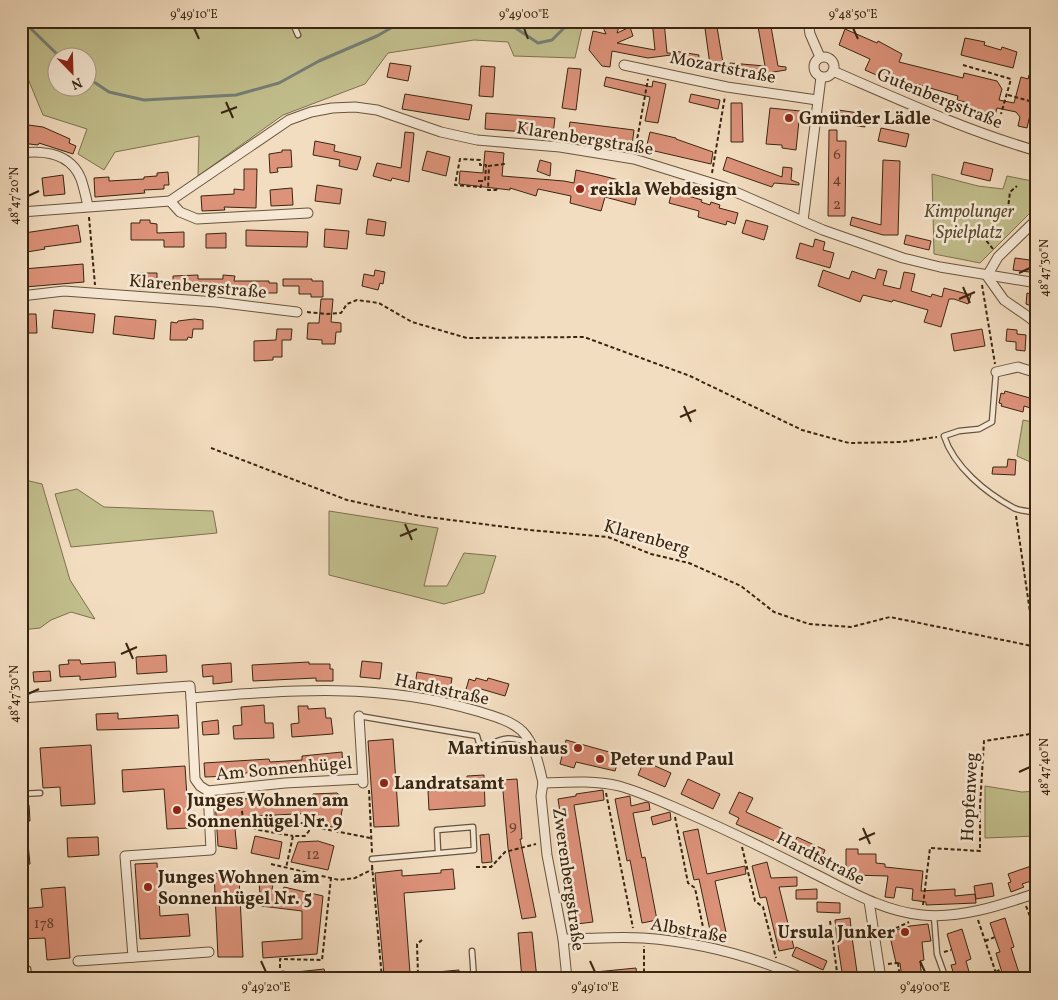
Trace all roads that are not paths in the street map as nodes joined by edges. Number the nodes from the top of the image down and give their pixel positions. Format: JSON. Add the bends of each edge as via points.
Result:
{"nodes":[{"id":1,"x":292,"y":21,"type":"edge"},
{"id":2,"x":808,"y":21,"type":"edge"},
{"id":3,"x":298,"y":35,"type":"dead end"},
{"id":4,"x":820,"y":57,"type":"junction"},
{"id":5,"x":624,"y":65,"type":"dead end"},
{"id":6,"x":833,"y":71,"type":"junction"},
{"id":7,"x":821,"y":77,"type":"junction"},
{"id":8,"x":817,"y":100,"type":"junction"},
{"id":9,"x":1037,"y":151,"type":"edge"},
{"id":10,"x":21,"y":153,"type":"edge"},
{"id":11,"x":170,"y":200,"type":"junction"},
{"id":12,"x":88,"y":206,"type":"junction"},
{"id":13,"x":21,"y":212,"type":"edge"},
{"id":14,"x":308,"y":213,"type":"dead end"},
{"id":15,"x":1037,"y":219,"type":"edge"},
{"id":16,"x":803,"y":221,"type":"junction"},
{"id":17,"x":1025,"y":231,"type":"junction"},
{"id":18,"x":1037,"y":232,"type":"edge"},
{"id":19,"x":987,"y":276,"type":"junction"},
{"id":20,"x":1037,"y":283,"type":"edge"},
{"id":21,"x":21,"y":296,"type":"edge"},
{"id":22,"x":297,"y":312,"type":"road end"},
{"id":23,"x":1037,"y":324,"type":"edge"},
{"id":24,"x":996,"y":372,"type":"joint"},
{"id":25,"x":1037,"y":373,"type":"edge"},
{"id":26,"x":1037,"y":513,"type":"edge"},
{"id":27,"x":21,"y":698,"type":"edge"},
{"id":28,"x":191,"y":698,"type":"junction"},
{"id":29,"x":359,"y":716,"type":"joint"},
{"id":30,"x":530,"y":743,"type":"junction"},
{"id":31,"x":544,"y":783,"type":"junction"},
{"id":32,"x":208,"y":791,"type":"junction"},
{"id":33,"x":40,"y":793,"type":"dead end"},
{"id":34,"x":21,"y":794,"type":"edge"},
{"id":35,"x":438,"y":852,"type":"junction"},
{"id":36,"x":372,"y":859,"type":"road end"},
{"id":37,"x":1037,"y":892,"type":"edge"},
{"id":38,"x":869,"y":901,"type":"junction"},
{"id":39,"x":934,"y":916,"type":"junction"},
{"id":40,"x":563,"y":939,"type":"junction"},
{"id":41,"x":472,"y":951,"type":"dead end"},
{"id":42,"x":210,"y":952,"type":"dead end"},
{"id":43,"x":133,"y":957,"type":"junction"},
{"id":44,"x":78,"y":961,"type":"dead end"},
{"id":45,"x":21,"y":969,"type":"edge"},
{"id":46,"x":29,"y":979,"type":"edge"},
{"id":47,"x":474,"y":979,"type":"edge"},
{"id":48,"x":567,"y":979,"type":"edge"},
{"id":49,"x":805,"y":979,"type":"edge"},
{"id":50,"x":881,"y":979,"type":"edge"},
{"id":51,"x":946,"y":979,"type":"edge"}],
"edges":[{"from":1,"to":3,"type":"lane"},
{"from":2,"to":4,"type":"street","name":"Gutenbergstraße"},
{"from":4,"to":6,"type":"street","name":"Gutenbergstraße","via":[[831,60]]},
{"from":4,"to":7,"type":"street","name":"Gutenbergstraße","via":[[814,68]]},
{"from":5,"to":8,"type":"street","name":"Mozartstraße","via":[[727,87]]},
{"from":6,"to":7,"type":"street"},
{"from":6,"to":9,"type":"street","name":"Gutenbergstraße","via":[[927,112]]},
{"from":7,"to":8,"type":"street"},
{"from":8,"to":16,"type":"street"},
{"from":10,"to":12,"type":"street","via":[[38,151],[70,163],[81,178]]},
{"from":11,"to":12,"type":"street","name":"Klarenbergstraße"},
{"from":11,"to":14,"type":"street","via":[[180,212],[197,219]]},
{"from":11,"to":16,"type":"street","name":"Klarenbergstraße","via":[[289,120],[311,112],[355,107],[377,110],[441,132],[477,140],[560,147],[634,159],[724,187]]},
{"from":12,"to":13,"type":"street","name":"Klarenbergstraße"},
{"from":15,"to":17,"type":"street"},
{"from":16,"to":19,"type":"street","name":"Klarenbergstraße","via":[[903,258]]},
{"from":17,"to":18,"type":"street"},
{"from":17,"to":19,"type":"street","via":[[998,257]]},
{"from":19,"to":20,"type":"street","name":"Klarenbergstraße"},
{"from":19,"to":23,"type":"street","via":[[1004,300]]},
{"from":21,"to":22,"type":"street","name":"Klarenbergstraße","via":[[64,291],[216,302]]},
{"from":24,"to":25,"type":"street","via":[[1018,367]]},
{"from":24,"to":26,"type":"lane","via":[[992,422],[980,429],[944,436],[948,449],[982,487],[1015,508]]},
{"from":27,"to":28,"type":"street","via":[[190,686]]},
{"from":28,"to":30,"type":"street","name":"Hardtstraße","via":[[277,691],[336,690],[392,694],[460,706],[502,719],[524,733]]},
{"from":28,"to":32,"type":"street","name":"Am Sonnenhügel","via":[[195,779]]},
{"from":29,"to":30,"type":"lane","via":[[477,736],[479,743],[488,746],[513,737]]},
{"from":29,"to":32,"type":"street","name":"Am Sonnenhügel","via":[[363,781],[285,783]]},
{"from":30,"to":31,"type":"street","name":"Hardtstraße"},
{"from":31,"to":38,"type":"street","name":"Hardtstraße","via":[[604,783],[643,794],[740,836]]},
{"from":31,"to":40,"type":"street","name":"Zwerenbergstraße","via":[[541,796],[545,842]]},
{"from":32,"to":43,"type":"street","name":"Am Sonnenhügel","via":[[211,850],[125,856]]},
{"from":33,"to":34,"type":"lane"},
{"from":35,"to":35,"type":"lane","via":[[474,850],[473,827],[437,830]]},
{"from":35,"to":36,"type":"lane"},
{"from":37,"to":39,"type":"street","name":"Hardtstraße","via":[[975,911]]},
{"from":38,"to":39,"type":"street","name":"Hardtstraße","via":[[893,910]]},
{"from":38,"to":50,"type":"street"},
{"from":39,"to":51,"type":"lane","via":[[937,954]]},
{"from":40,"to":48,"type":"street","name":"Zwerenbergstraße"},
{"from":40,"to":49,"type":"street","name":"Albstraße","via":[[640,938],[708,948],[778,967]]},
{"from":41,"to":47,"type":"lane"},
{"from":42,"to":43,"type":"street"},
{"from":43,"to":44,"type":"street"},
{"from":45,"to":46,"type":"lane","via":[[28,969]]}]}
